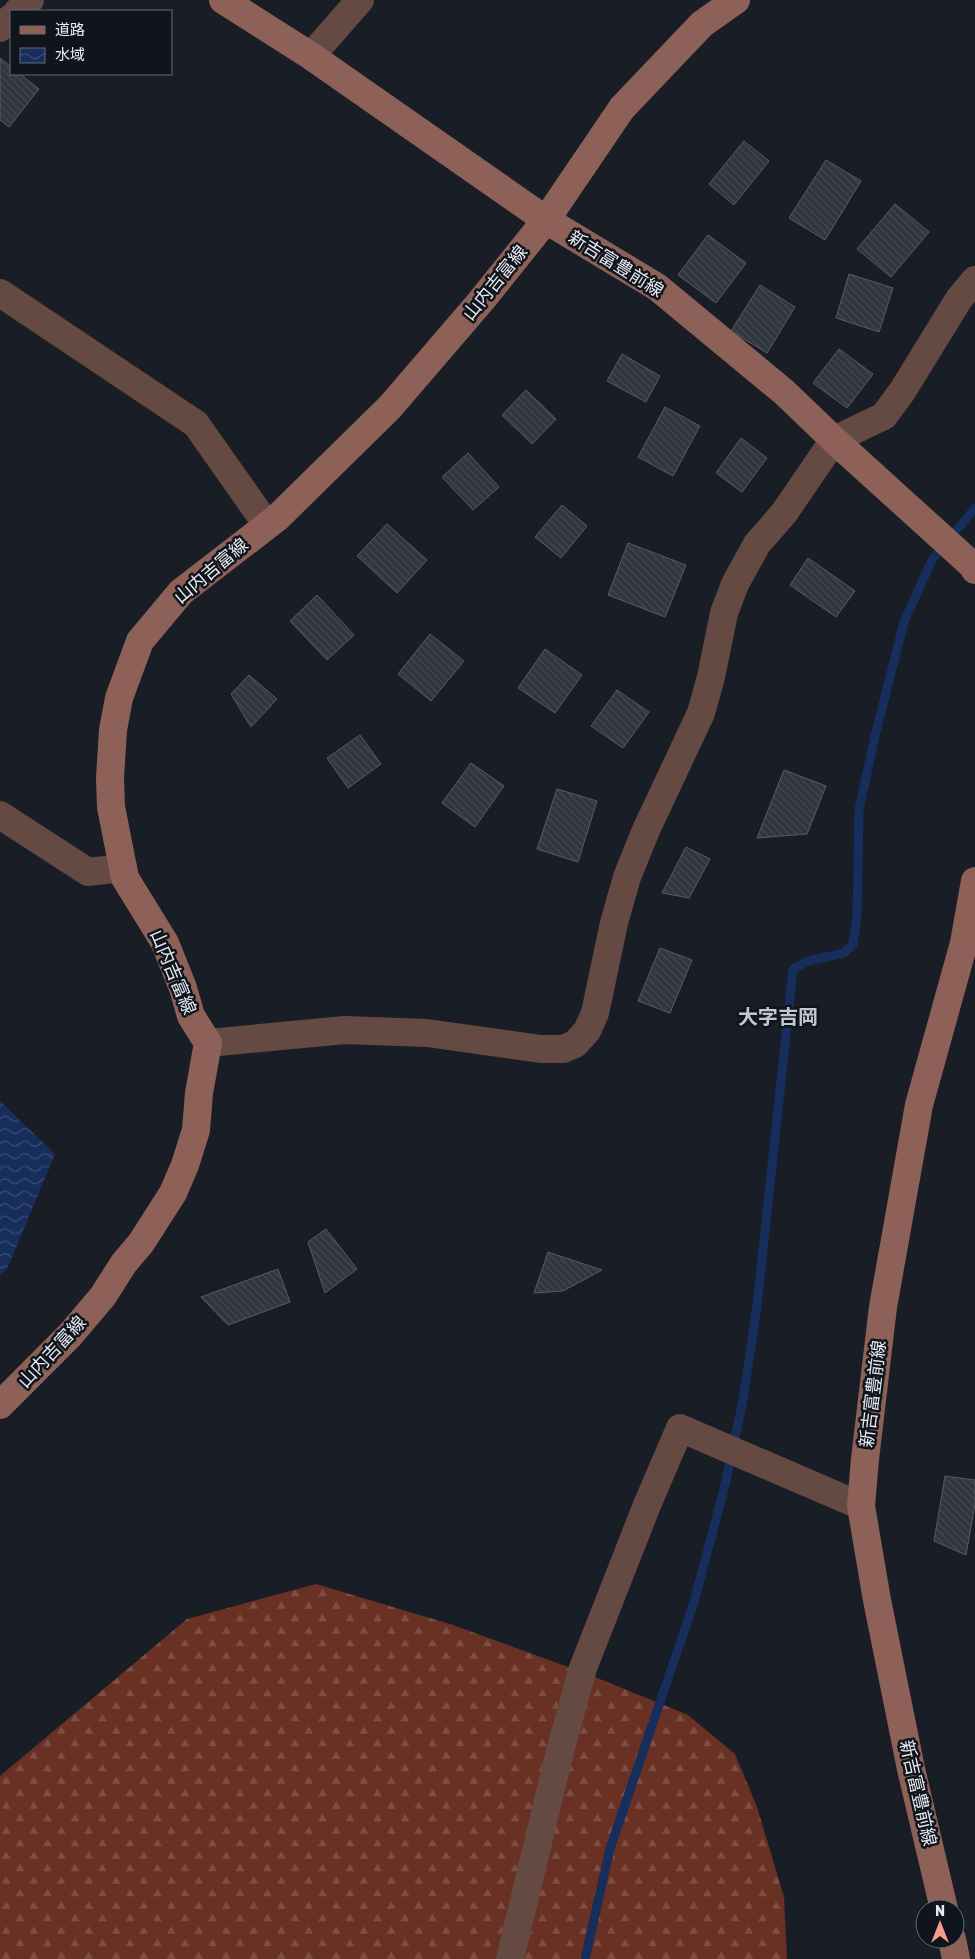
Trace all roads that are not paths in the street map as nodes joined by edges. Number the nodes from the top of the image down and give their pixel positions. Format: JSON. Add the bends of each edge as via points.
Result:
{"nodes":[{"id":1,"x":30,"y":0,"type":"edge"},
{"id":2,"x":223,"y":0,"type":"edge"},
{"id":3,"x":360,"y":0,"type":"edge"},
{"id":4,"x":736,"y":0,"type":"edge"},
{"id":5,"x":19,"y":10,"type":"edge"},
{"id":6,"x":10,"y":19,"type":"edge"},
{"id":7,"x":0,"y":28,"type":"edge"},
{"id":8,"x":311,"y":56,"type":"junction"},
{"id":9,"x":546,"y":220,"type":"junction"},
{"id":10,"x":975,"y":280,"type":"edge"},
{"id":11,"x":0,"y":293,"type":"edge"},
{"id":12,"x":834,"y":440,"type":"junction"},
{"id":13,"x":268,"y":525,"type":"junction"},
{"id":14,"x":975,"y":570,"type":"edge"},
{"id":15,"x":0,"y":815,"type":"edge"},
{"id":16,"x":123,"y":868,"type":"junction"},
{"id":17,"x":975,"y":881,"type":"edge"},
{"id":18,"x":969,"y":947,"type":"edge"},
{"id":19,"x":208,"y":1043,"type":"junction"},
{"id":20,"x":0,"y":1405,"type":"edge"},
{"id":21,"x":861,"y":1506,"type":"junction"},
{"id":22,"x":942,"y":1899,"type":"edge"},
{"id":23,"x":510,"y":1959,"type":"edge"}],
"edges":[{"from":1,"to":5,"type":"street"},
{"from":2,"to":8,"type":"main road","name":"新吉富豊前線"},
{"from":3,"to":8,"type":"street"},
{"from":4,"to":9,"type":"main road","name":"山内吉富線","via":[[702,24],[622,108]]},
{"from":6,"to":7,"type":"street"},
{"from":8,"to":9,"type":"main road","name":"新吉富豊前線"},
{"from":9,"to":12,"type":"main road","name":"新吉富豊前線","via":[[657,287],[784,392]]},
{"from":9,"to":13,"type":"main road","name":"山内吉富線","via":[[390,407]]},
{"from":10,"to":12,"type":"street","via":[[959,299],[884,416]]},
{"from":11,"to":13,"type":"street","via":[[196,424]]},
{"from":12,"to":14,"type":"main road","name":"新吉富豊前線"},
{"from":12,"to":19,"type":"street","via":[[784,513],[757,544],[735,584],[724,613],[701,713],[627,877],[595,1013],[587,1031],[575,1044],[563,1049],[541,1049],[427,1033],[344,1030]]},
{"from":13,"to":16,"type":"main road","name":"山内吉富線","via":[[181,592],[140,640],[119,698],[113,730],[111,807]]},
{"from":15,"to":16,"type":"street","via":[[88,872]]},
{"from":16,"to":19,"type":"main road","name":"山内吉富線","via":[[125,878],[165,943],[191,1016]]},
{"from":17,"to":18,"type":"main road","name":"新吉富豊前線"},
{"from":18,"to":21,"type":"main road","name":"新吉富豊前線","via":[[919,1105],[884,1307]]},
{"from":19,"to":20,"type":"main road","name":"山内吉富線","via":[[196,1130],[172,1193],[103,1296],[70,1335]]},
{"from":21,"to":22,"type":"main road","name":"新吉富豊前線","via":[[909,1760]]},
{"from":21,"to":23,"type":"street","via":[[680,1428],[582,1668]]}]}
